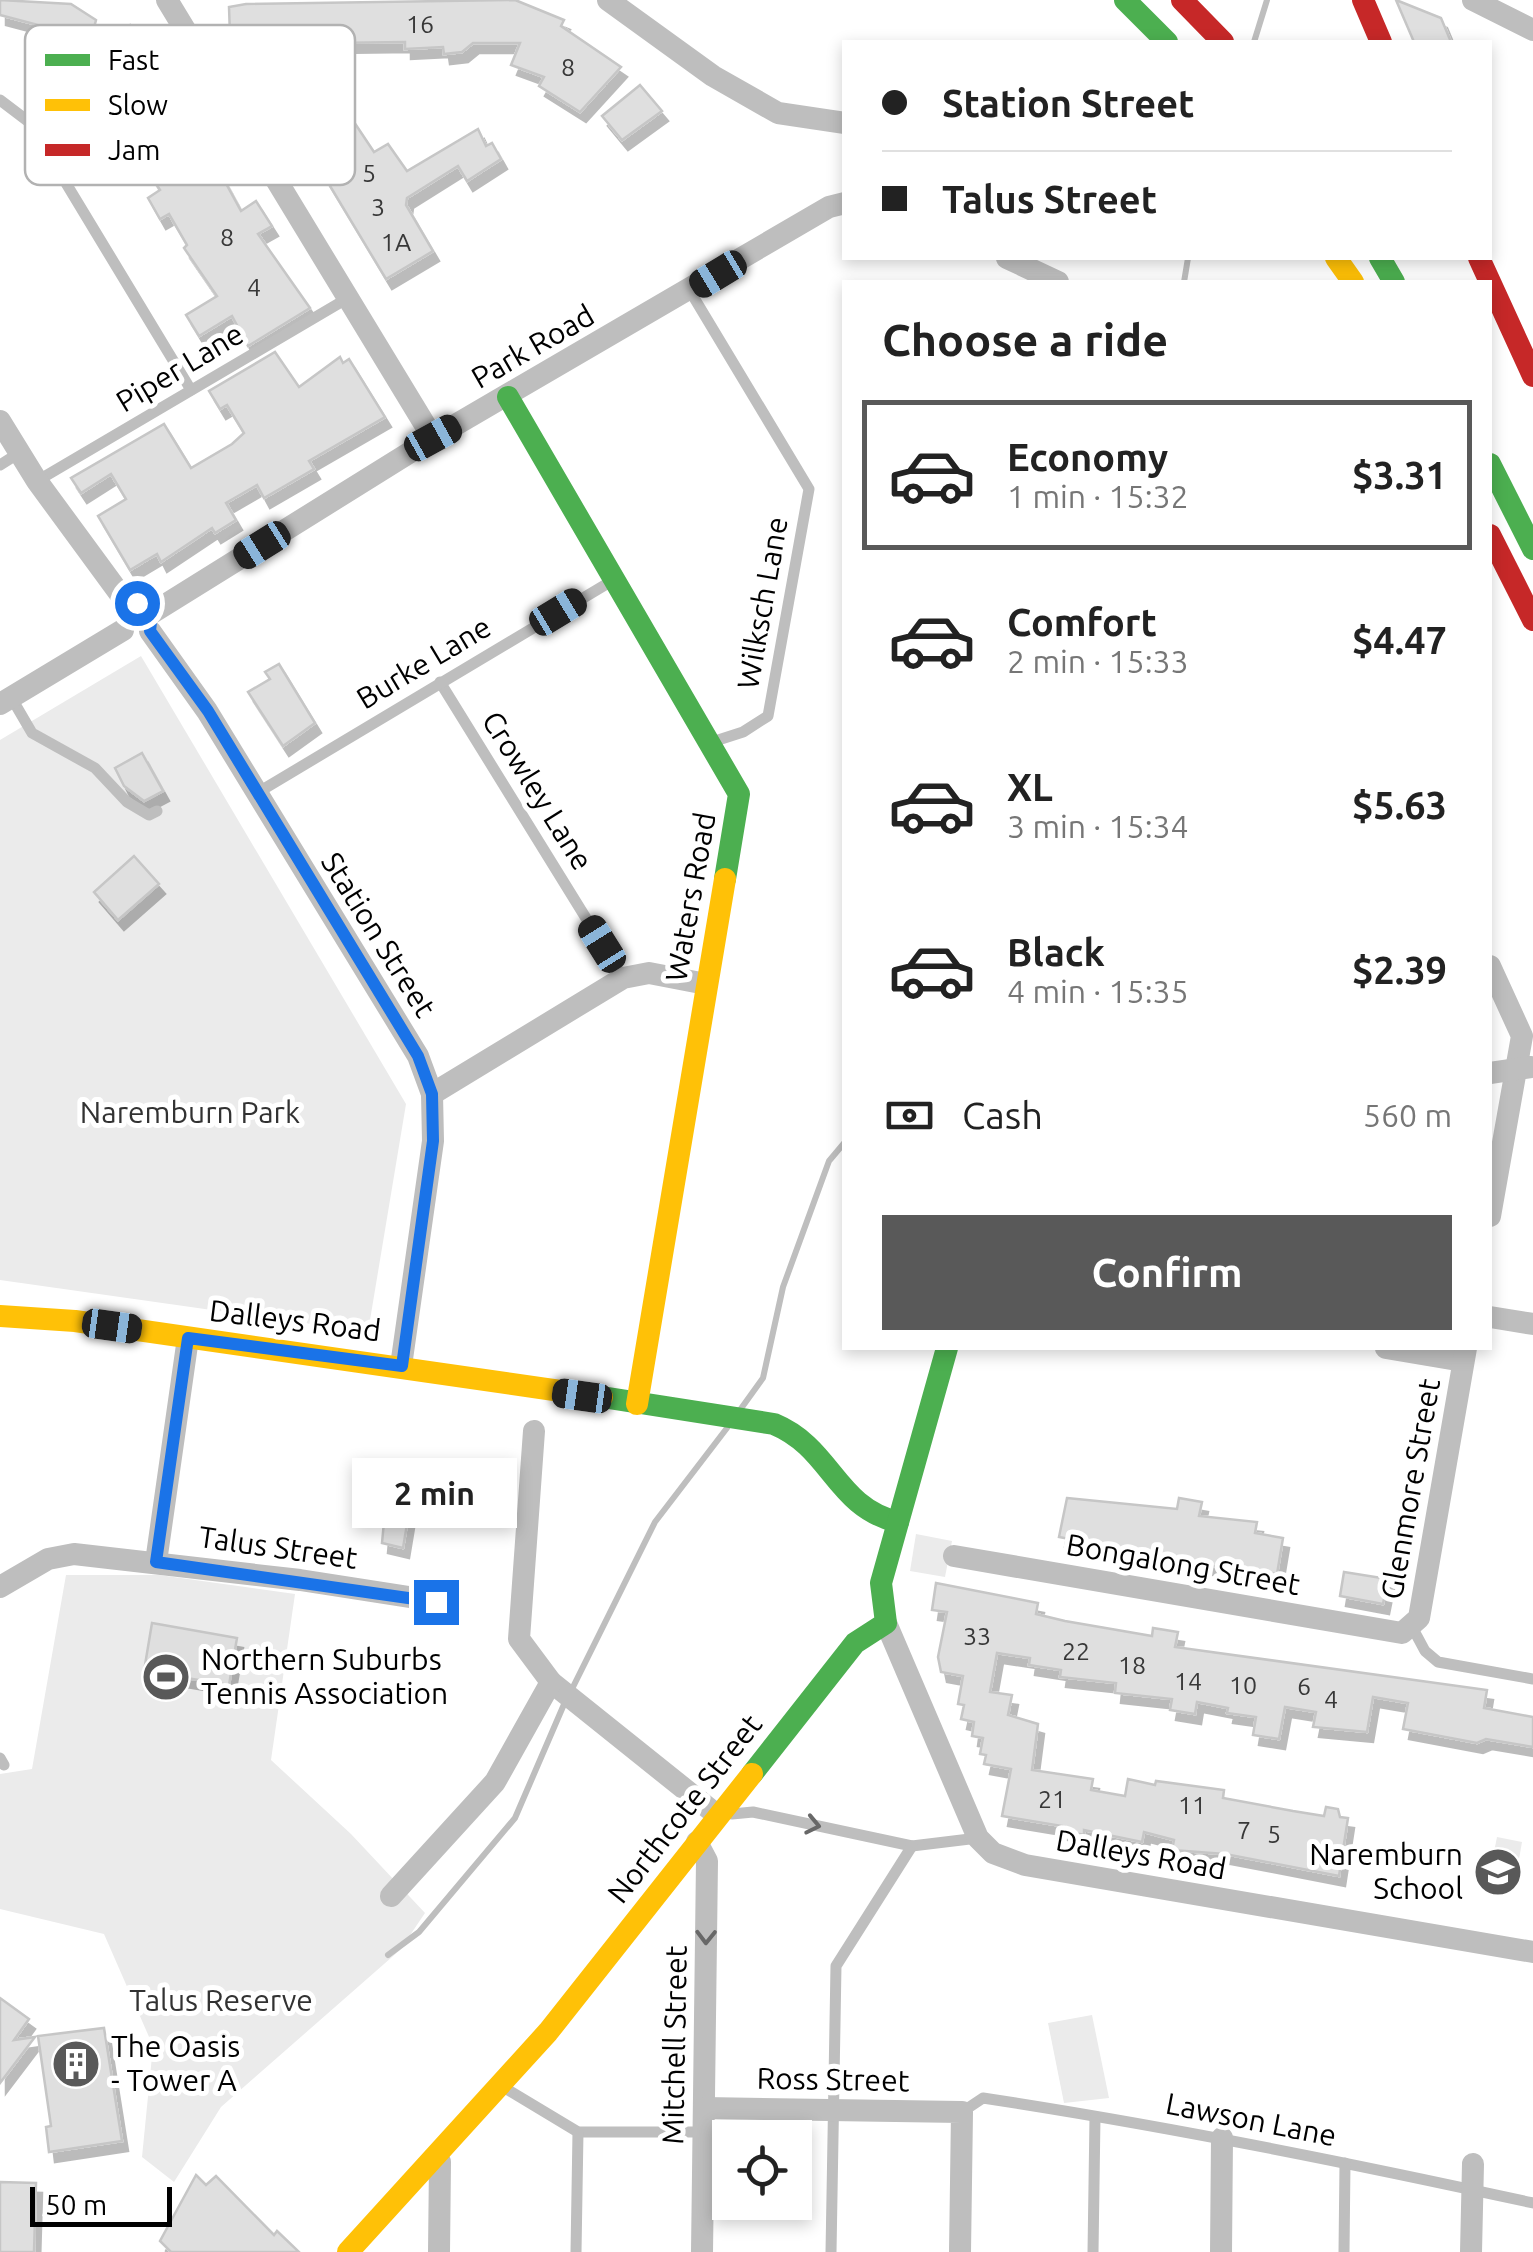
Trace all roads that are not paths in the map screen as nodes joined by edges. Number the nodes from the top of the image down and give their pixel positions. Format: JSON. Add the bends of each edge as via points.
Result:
{"nodes":[{"id":1,"x":168,"y":0,"type":"edge"},
{"id":2,"x":608,"y":0,"type":"edge"},
{"id":3,"x":1125,"y":0,"type":"edge"},
{"id":4,"x":1182,"y":0,"type":"edge"},
{"id":5,"x":1363,"y":0,"type":"edge"},
{"id":6,"x":1473,"y":0,"type":"edge"},
{"id":7,"x":183,"y":25,"type":"edge"},
{"id":8,"x":1533,"y":30,"type":"edge"},
{"id":9,"x":1165,"y":40,"type":"edge"},
{"id":10,"x":1221,"y":40,"type":"edge"},
{"id":11,"x":1380,"y":40,"type":"edge"},
{"id":12,"x":0,"y":100,"type":"edge"},
{"id":13,"x":25,"y":119,"type":"edge"},
{"id":14,"x":842,"y":123,"type":"edge"},
{"id":15,"x":67,"y":185,"type":"edge"},
{"id":16,"x":281,"y":185,"type":"edge"},
{"id":17,"x":842,"y":203,"type":"edge"},
{"id":18,"x":1011,"y":267,"type":"edge"},
{"id":19,"x":1052,"y":280,"type":"edge"},
{"id":20,"x":1492,"y":286,"type":"edge"},
{"id":21,"x":690,"y":291,"type":"junction"},
{"id":22,"x":349,"y":297,"type":"junction"},
{"id":23,"x":1533,"y":376,"type":"edge"},
{"id":24,"x":191,"y":390,"type":"junction"},
{"id":25,"x":508,"y":397,"type":"junction"},
{"id":26,"x":0,"y":421,"type":"edge"},
{"id":27,"x":433,"y":438,"type":"junction"},
{"id":28,"x":10,"y":459,"type":"edge"},
{"id":29,"x":1492,"y":468,"type":"edge"},
{"id":30,"x":37,"y":481,"type":"junction"},
{"id":31,"x":1492,"y":539,"type":"edge"},
{"id":32,"x":1533,"y":549,"type":"edge"},
{"id":33,"x":616,"y":578,"type":"junction"},
{"id":34,"x":128,"y":606,"type":"junction"},
{"id":35,"x":1533,"y":620,"type":"edge"},
{"id":36,"x":151,"y":622,"type":"junction"},
{"id":37,"x":123,"y":630,"type":"junction"},
{"id":38,"x":440,"y":682,"type":"junction"},
{"id":39,"x":6,"y":700,"type":"edge"},
{"id":40,"x":712,"y":742,"type":"junction"},
{"id":41,"x":257,"y":792,"type":"junction"},
{"id":42,"x":156,"y":811,"type":"dead end"},
{"id":43,"x":1492,"y":970,"type":"edge"},
{"id":44,"x":623,"y":978,"type":"junction"},
{"id":45,"x":706,"y":984,"type":"junction"},
{"id":46,"x":1525,"y":1068,"type":"edge"},
{"id":47,"x":1492,"y":1073,"type":"edge"},
{"id":48,"x":432,"y":1094,"type":"junction"},
{"id":49,"x":1492,"y":1208,"type":"edge"},
{"id":50,"x":0,"y":1316,"type":"edge"},
{"id":51,"x":1492,"y":1317,"type":"edge"},
{"id":52,"x":1533,"y":1324,"type":"edge"},
{"id":53,"x":188,"y":1338,"type":"junction"},
{"id":54,"x":946,"y":1350,"type":"edge"},
{"id":55,"x":1412,"y":1350,"type":"edge"},
{"id":56,"x":1465,"y":1354,"type":"edge"},
{"id":57,"x":402,"y":1366,"type":"junction"},
{"id":58,"x":637,"y":1404,"type":"junction"},
{"id":59,"x":534,"y":1431,"type":"dead end"},
{"id":60,"x":898,"y":1522,"type":"junction"},
{"id":61,"x":954,"y":1556,"type":"dead end"},
{"id":62,"x":156,"y":1562,"type":"junction"},
{"id":63,"x":0,"y":1587,"type":"edge"},
{"id":64,"x":436,"y":1602,"type":"dead end"},
{"id":65,"x":886,"y":1623,"type":"junction"},
{"id":66,"x":1407,"y":1629,"type":"junction"},
{"id":67,"x":1533,"y":1679,"type":"edge"},
{"id":68,"x":551,"y":1682,"type":"junction"},
{"id":69,"x":718,"y":1815,"type":"junction"},
{"id":70,"x":978,"y":1838,"type":"junction"},
{"id":71,"x":697,"y":1842,"type":"junction"},
{"id":72,"x":912,"y":1846,"type":"junction"},
{"id":73,"x":391,"y":1896,"type":"dead end"},
{"id":74,"x":1533,"y":1952,"type":"edge"},
{"id":75,"x":505,"y":2088,"type":"junction"},
{"id":76,"x":834,"y":2110,"type":"junction"},
{"id":77,"x":962,"y":2112,"type":"junction"},
{"id":78,"x":1094,"y":2117,"type":"junction"},
{"id":79,"x":704,"y":2120,"type":"junction"},
{"id":80,"x":578,"y":2132,"type":"junction"},
{"id":81,"x":1222,"y":2138,"type":"junction"},
{"id":82,"x":440,"y":2162,"type":"junction"},
{"id":83,"x":1345,"y":2163,"type":"junction"},
{"id":84,"x":1473,"y":2164,"type":"dead end"},
{"id":85,"x":1472,"y":2190,"type":"junction"},
{"id":86,"x":1533,"y":2203,"type":"edge"},
{"id":87,"x":348,"y":2252,"type":"edge"},
{"id":88,"x":439,"y":2252,"type":"edge"},
{"id":89,"x":576,"y":2252,"type":"edge"},
{"id":90,"x":702,"y":2252,"type":"edge"},
{"id":91,"x":831,"y":2252,"type":"edge"},
{"id":92,"x":960,"y":2252,"type":"edge"},
{"id":93,"x":1092,"y":2252,"type":"edge"},
{"id":94,"x":1221,"y":2252,"type":"edge"},
{"id":95,"x":1344,"y":2252,"type":"edge"},
{"id":96,"x":1471,"y":2252,"type":"edge"}],
"edges":[{"from":1,"to":7,"type":"street"},
{"from":2,"to":14,"type":"street","via":[[713,76],[778,113]]},
{"from":3,"to":9,"type":"main road"},
{"from":4,"to":10,"type":"main road"},
{"from":5,"to":11,"type":"main road"},
{"from":6,"to":8,"type":"street"},
{"from":12,"to":13,"type":"lane"},
{"from":15,"to":24,"type":"lane"},
{"from":16,"to":22,"type":"street"},
{"from":17,"to":21,"type":"street","name":"Park Road"},
{"from":18,"to":19,"type":"street"},
{"from":20,"to":23,"type":"main road"},
{"from":21,"to":25,"type":"street","name":"Park Road"},
{"from":21,"to":40,"type":"lane","name":"Wilksch Lane","via":[[809,490],[768,716]]},
{"from":22,"to":24,"type":"lane","name":"Piper Lane"},
{"from":22,"to":27,"type":"street"},
{"from":24,"to":30,"type":"lane","name":"Piper Lane"},
{"from":25,"to":27,"type":"street","name":"Park Road"},
{"from":25,"to":33,"type":"main road","name":"Waters Road"},
{"from":26,"to":28,"type":"street"},
{"from":27,"to":36,"type":"street","name":"Park Road"},
{"from":28,"to":30,"type":"street"},
{"from":29,"to":32,"type":"main road"},
{"from":30,"to":34,"type":"street"},
{"from":31,"to":35,"type":"main road"},
{"from":33,"to":38,"type":"lane","name":"Burke Lane"},
{"from":33,"to":40,"type":"main road","name":"Waters Road"},
{"from":34,"to":36,"type":"street","via":[[143,604]]},
{"from":34,"to":37,"type":"street","via":[[120,616]]},
{"from":36,"to":37,"type":"street","via":[[137,637]]},
{"from":36,"to":41,"type":"street","name":"Station Street"},
{"from":37,"to":39,"type":"street"},
{"from":38,"to":41,"type":"lane","name":"Burke Lane"},
{"from":38,"to":44,"type":"lane","name":"Crowley Lane"},
{"from":39,"to":42,"type":"lane","via":[[32,733],[94,768],[127,802],[149,815]]},
{"from":40,"to":45,"type":"main road","name":"Waters Road","via":[[739,794]]},
{"from":41,"to":48,"type":"street","name":"Station Street","via":[[418,1056]]},
{"from":43,"to":46,"type":"street","via":[[1522,1036]]},
{"from":44,"to":45,"type":"street","via":[[649,973]]},
{"from":44,"to":48,"type":"street"},
{"from":45,"to":58,"type":"main road","name":"Waters Road"},
{"from":46,"to":47,"type":"street"},
{"from":46,"to":49,"type":"street"},
{"from":48,"to":57,"type":"street","name":"Station Street","via":[[433,1141]]},
{"from":50,"to":53,"type":"main road","name":"Dalleys Road"},
{"from":51,"to":52,"type":"street"},
{"from":53,"to":57,"type":"main road","name":"Dalleys Road"},
{"from":53,"to":62,"type":"street"},
{"from":54,"to":60,"type":"main road"},
{"from":55,"to":56,"type":"street"},
{"from":56,"to":66,"type":"street","name":"Glenmore Street","via":[[1419,1618]]},
{"from":57,"to":58,"type":"main road","name":"Dalleys Road"},
{"from":58,"to":60,"type":"main road","name":"Dalleys Road","via":[[799,1432],[820,1450],[862,1510]]},
{"from":59,"to":68,"type":"street","via":[[519,1639]]},
{"from":60,"to":65,"type":"main road","via":[[881,1584]]},
{"from":61,"to":66,"type":"street","name":"Bongalong Street"},
{"from":62,"to":63,"type":"street","name":"Talus Street","via":[[74,1554],[48,1559]]},
{"from":62,"to":64,"type":"street","name":"Talus Street"},
{"from":65,"to":69,"type":"main road","name":"Northcote Street","via":[[855,1643]]},
{"from":65,"to":70,"type":"street"},
{"from":66,"to":67,"type":"lane","via":[[1438,1662]]},
{"from":68,"to":69,"type":"street"},
{"from":68,"to":73,"type":"street","via":[[495,1782]]},
{"from":69,"to":71,"type":"main road","name":"Northcote Street"},
{"from":69,"to":72,"type":"lane","one_way":true,"via":[[753,1812]]},
{"from":70,"to":72,"type":"lane"},
{"from":70,"to":74,"type":"street","name":"Dalleys Road","via":[[993,1853],[1026,1865]]},
{"from":71,"to":75,"type":"main road","name":"Northcote Street"},
{"from":71,"to":79,"type":"street","name":"Mitchell Street","one_way":true,"via":[[707,1861]]},
{"from":72,"to":76,"type":"lane","via":[[836,1966]]},
{"from":75,"to":80,"type":"lane"},
{"from":75,"to":82,"type":"main road","name":"Northcote Street"},
{"from":76,"to":77,"type":"street","name":"Ross Street"},
{"from":76,"to":79,"type":"street","name":"Ross Street"},
{"from":76,"to":91,"type":"lane"},
{"from":77,"to":78,"type":"lane","name":"Lawson Lane","via":[[983,2098]]},
{"from":77,"to":92,"type":"street"},
{"from":78,"to":81,"type":"lane","name":"Lawson Lane"},
{"from":78,"to":93,"type":"lane"},
{"from":79,"to":80,"type":"lane"},
{"from":79,"to":90,"type":"street","name":"Mitchell Street"},
{"from":80,"to":89,"type":"lane"},
{"from":81,"to":83,"type":"lane","name":"Lawson Lane"},
{"from":81,"to":94,"type":"street"},
{"from":82,"to":87,"type":"main road","name":"Northcote Street"},
{"from":82,"to":88,"type":"street"},
{"from":83,"to":85,"type":"lane","name":"Lawson Lane"},
{"from":83,"to":95,"type":"lane"},
{"from":84,"to":85,"type":"street"},
{"from":85,"to":86,"type":"lane","name":"Lawson Lane"},
{"from":85,"to":96,"type":"street"}]}
